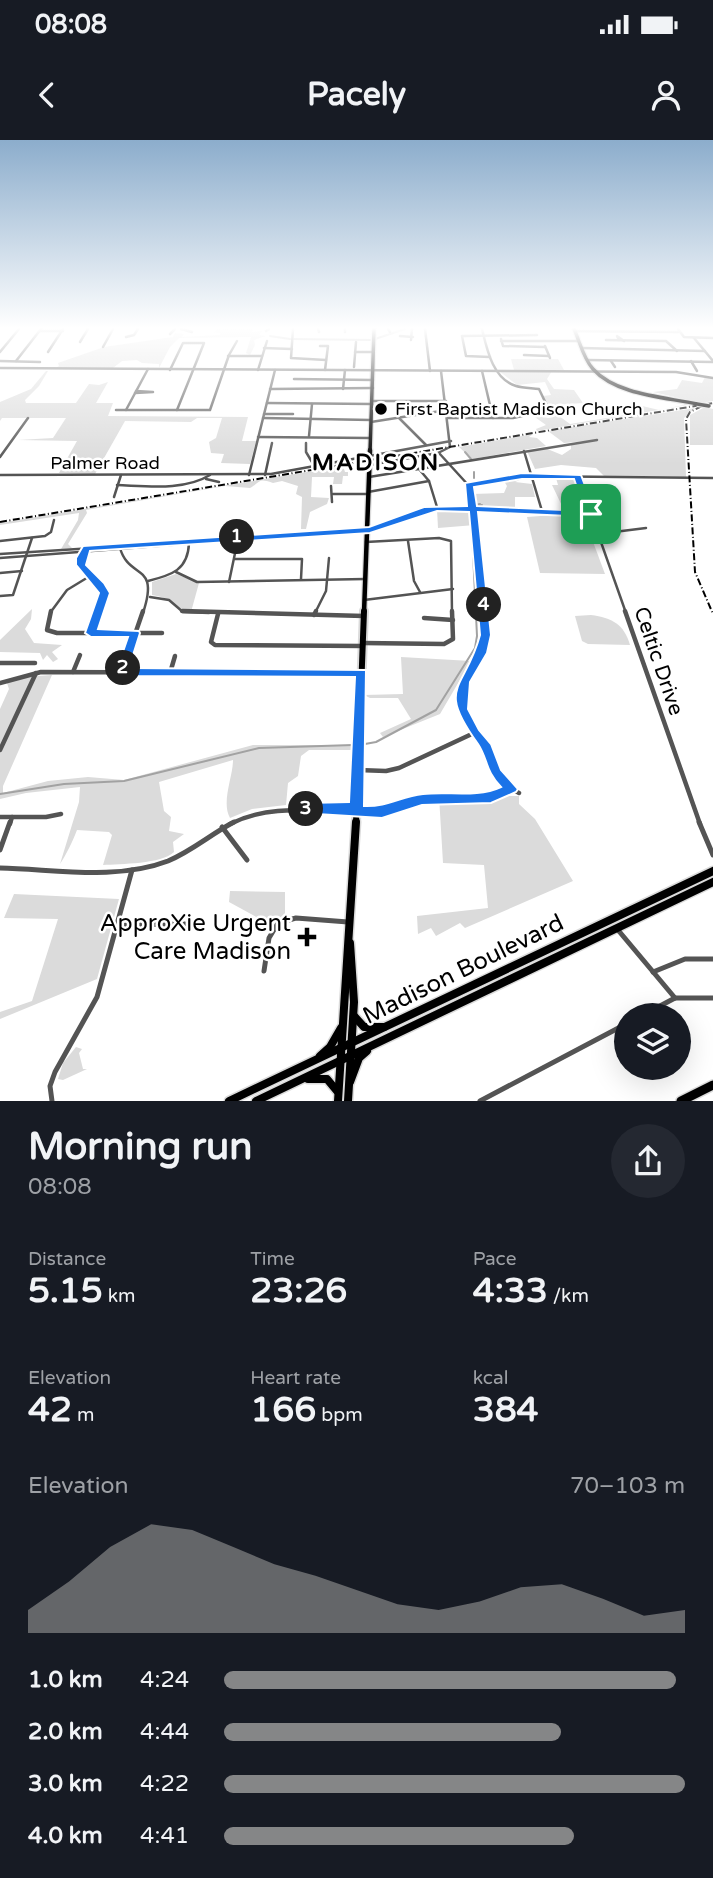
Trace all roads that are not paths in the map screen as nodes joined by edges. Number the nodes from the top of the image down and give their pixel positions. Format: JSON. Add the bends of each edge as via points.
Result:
{"nodes":[{"id":1,"x":145,"y":374,"type":"edge"},
{"id":2,"x":193,"y":374,"type":"edge"},
{"id":3,"x":224,"y":374,"type":"edge"},
{"id":4,"x":274,"y":374,"type":"edge"},
{"id":5,"x":345,"y":374,"type":"edge"},
{"id":6,"x":373,"y":374,"type":"edge"},
{"id":7,"x":441,"y":374,"type":"edge"},
{"id":8,"x":483,"y":374,"type":"edge"},
{"id":9,"x":500,"y":374,"type":"edge"},
{"id":10,"x":598,"y":374,"type":"edge"},
{"id":11,"x":687,"y":374,"type":"edge"},
{"id":12,"x":713,"y":378,"type":"edge"},
{"id":13,"x":294,"y":379,"type":"dead end"},
{"id":14,"x":344,"y":379,"type":"junction"},
{"id":15,"x":373,"y":380,"type":"junction"},
{"id":16,"x":373,"y":388,"type":"junction"},
{"id":17,"x":271,"y":389,"type":"junction"},
{"id":18,"x":343,"y":389,"type":"junction"},
{"id":19,"x":446,"y":401,"type":"junction"},
{"id":20,"x":372,"y":402,"type":"junction"},
{"id":21,"x":267,"y":403,"type":"junction"},
{"id":22,"x":312,"y":404,"type":"junction"},
{"id":23,"x":712,"y":407,"type":"edge"},
{"id":24,"x":116,"y":410,"type":"dead end"},
{"id":25,"x":126,"y":410,"type":"junction"},
{"id":26,"x":177,"y":410,"type":"junction"},
{"id":27,"x":447,"y":410,"type":"junction"},
{"id":28,"x":293,"y":414,"type":"dead end"},
{"id":29,"x":264,"y":416,"type":"junction"},
{"id":30,"x":28,"y":418,"type":"dead end"},
{"id":31,"x":399,"y":418,"type":"junction"},
{"id":32,"x":448,"y":418,"type":"junction"},
{"id":33,"x":493,"y":418,"type":"junction"},
{"id":34,"x":311,"y":419,"type":"junction"},
{"id":35,"x":371,"y":421,"type":"junction"},
{"id":36,"x":258,"y":437,"type":"junction"},
{"id":37,"x":309,"y":437,"type":"junction"},
{"id":38,"x":370,"y":438,"type":"junction"},
{"id":39,"x":597,"y":440,"type":"dead end"},
{"id":40,"x":451,"y":441,"type":"junction"},
{"id":41,"x":272,"y":443,"type":"dead end"},
{"id":42,"x":306,"y":443,"type":"dead end"},
{"id":43,"x":426,"y":445,"type":"junction"},
{"id":44,"x":524,"y":451,"type":"junction"},
{"id":45,"x":439,"y":453,"type":"junction"},
{"id":46,"x":422,"y":456,"type":"junction"},
{"id":47,"x":0,"y":457,"type":"edge"},
{"id":48,"x":369,"y":462,"type":"junction"},
{"id":49,"x":450,"y":464,"type":"junction"},
{"id":50,"x":315,"y":467,"type":"junction"},
{"id":51,"x":432,"y":467,"type":"junction"},
{"id":52,"x":419,"y":469,"type":"junction"},
{"id":53,"x":570,"y":470,"type":"dead end"},
{"id":54,"x":0,"y":475,"type":"edge"},
{"id":55,"x":121,"y":475,"type":"junction"},
{"id":56,"x":210,"y":475,"type":"junction"},
{"id":57,"x":249,"y":475,"type":"junction"},
{"id":58,"x":265,"y":475,"type":"junction"},
{"id":59,"x":533,"y":476,"type":"junction"},
{"id":60,"x":369,"y":477,"type":"junction"},
{"id":61,"x":575,"y":477,"type":"junction"},
{"id":62,"x":713,"y":478,"type":"edge"},
{"id":63,"x":206,"y":479,"type":"junction"},
{"id":64,"x":429,"y":481,"type":"junction"},
{"id":65,"x":219,"y":482,"type":"dead end"},
{"id":66,"x":117,"y":485,"type":"junction"},
{"id":67,"x":469,"y":485,"type":"junction"},
{"id":68,"x":331,"y":486,"type":"dead end"},
{"id":69,"x":368,"y":493,"type":"junction"},
{"id":70,"x":333,"y":494,"type":"junction"},
{"id":71,"x":114,"y":497,"type":"dead end"},
{"id":72,"x":332,"y":502,"type":"dead end"},
{"id":73,"x":437,"y":508,"type":"junction"},
{"id":74,"x":473,"y":509,"type":"junction"},
{"id":75,"x":542,"y":512,"type":"junction"},
{"id":76,"x":591,"y":514,"type":"junction"},
{"id":77,"x":54,"y":520,"type":"dead end"},
{"id":78,"x":646,"y":528,"type":"dead end"},
{"id":79,"x":367,"y":530,"type":"junction"},
{"id":80,"x":598,"y":534,"type":"junction"},
{"id":81,"x":32,"y":538,"type":"junction"},
{"id":82,"x":238,"y":539,"type":"junction"},
{"id":83,"x":0,"y":541,"type":"edge"},
{"id":84,"x":407,"y":541,"type":"junction"},
{"id":85,"x":189,"y":542,"type":"junction"},
{"id":86,"x":366,"y":542,"type":"junction"},
{"id":87,"x":120,"y":547,"type":"junction"},
{"id":88,"x":85,"y":550,"type":"junction"},
{"id":89,"x":27,"y":554,"type":"junction"},
{"id":90,"x":0,"y":556,"type":"edge"},
{"id":91,"x":329,"y":558,"type":"dead end"},
{"id":92,"x":235,"y":559,"type":"junction"},
{"id":93,"x":22,"y":571,"type":"junction"},
{"id":94,"x":176,"y":572,"type":"junction"},
{"id":95,"x":0,"y":573,"type":"edge"},
{"id":96,"x":90,"y":576,"type":"junction"},
{"id":97,"x":301,"y":579,"type":"junction"},
{"id":98,"x":326,"y":579,"type":"junction"},
{"id":99,"x":365,"y":579,"type":"junction"},
{"id":100,"x":148,"y":581,"type":"junction"},
{"id":101,"x":229,"y":582,"type":"junction"},
{"id":102,"x":453,"y":589,"type":"junction"},
{"id":103,"x":420,"y":592,"type":"junction"},
{"id":104,"x":0,"y":596,"type":"edge"},
{"id":105,"x":150,"y":597,"type":"junction"},
{"id":106,"x":364,"y":600,"type":"junction"},
{"id":107,"x":218,"y":614,"type":"junction"},
{"id":108,"x":314,"y":615,"type":"junction"},
{"id":109,"x":364,"y":616,"type":"junction"},
{"id":110,"x":424,"y":618,"type":"dead end"},
{"id":111,"x":453,"y":620,"type":"junction"},
{"id":112,"x":91,"y":633,"type":"junction"},
{"id":113,"x":135,"y":633,"type":"junction"},
{"id":114,"x":162,"y":634,"type":"dead end"},
{"id":115,"x":363,"y":645,"type":"junction"},
{"id":116,"x":80,"y":655,"type":"dead end"},
{"id":117,"x":175,"y":656,"type":"dead end"},
{"id":118,"x":0,"y":663,"type":"edge"},
{"id":119,"x":22,"y":663,"type":"junction"},
{"id":120,"x":36,"y":663,"type":"dead end"},
{"id":121,"x":122,"y":672,"type":"junction"},
{"id":122,"x":36,"y":673,"type":"junction"},
{"id":123,"x":73,"y":673,"type":"junction"},
{"id":124,"x":170,"y":673,"type":"junction"},
{"id":125,"x":361,"y":673,"type":"junction"},
{"id":126,"x":22,"y":675,"type":"junction"},
{"id":127,"x":0,"y":683,"type":"edge"},
{"id":128,"x":474,"y":733,"type":"junction"},
{"id":129,"x":0,"y":750,"type":"edge"},
{"id":130,"x":358,"y":770,"type":"junction"},
{"id":131,"x":511,"y":789,"type":"junction"},
{"id":132,"x":519,"y":793,"type":"dead end"},
{"id":133,"x":356,"y":809,"type":"junction"},
{"id":134,"x":61,"y":814,"type":"dead end"},
{"id":135,"x":0,"y":817,"type":"edge"},
{"id":136,"x":12,"y":817,"type":"junction"},
{"id":137,"x":222,"y":827,"type":"junction"},
{"id":138,"x":0,"y":850,"type":"edge"},
{"id":139,"x":713,"y":855,"type":"edge"},
{"id":140,"x":247,"y":860,"type":"dead end"},
{"id":141,"x":0,"y":868,"type":"edge"},
{"id":142,"x":132,"y":870,"type":"junction"},
{"id":143,"x":713,"y":870,"type":"edge"},
{"id":144,"x":713,"y":882,"type":"edge"},
{"id":145,"x":661,"y":896,"type":"junction"},
{"id":146,"x":668,"y":904,"type":"junction"},
{"id":147,"x":350,"y":922,"type":"junction"},
{"id":148,"x":185,"y":923,"type":"dead end"},
{"id":149,"x":118,"y":925,"type":"junction"},
{"id":150,"x":617,"y":928,"type":"junction"},
{"id":151,"x":348,"y":936,"type":"junction"},
{"id":152,"x":713,"y":959,"type":"edge"},
{"id":153,"x":264,"y":971,"type":"dead end"},
{"id":154,"x":653,"y":972,"type":"junction"},
{"id":155,"x":675,"y":998,"type":"junction"},
{"id":156,"x":713,"y":998,"type":"edge"},
{"id":157,"x":666,"y":1003,"type":"edge"},
{"id":158,"x":353,"y":1014,"type":"junction"},
{"id":159,"x":343,"y":1025,"type":"junction"},
{"id":160,"x":390,"y":1026,"type":"junction"},
{"id":161,"x":614,"y":1030,"type":"edge"},
{"id":162,"x":351,"y":1044,"type":"junction"},
{"id":163,"x":374,"y":1045,"type":"junction"},
{"id":164,"x":342,"y":1048,"type":"junction"},
{"id":165,"x":345,"y":1059,"type":"junction"},
{"id":166,"x":315,"y":1060,"type":"junction"},
{"id":167,"x":295,"y":1083,"type":"junction"},
{"id":168,"x":713,"y":1085,"type":"edge"},
{"id":169,"x":348,"y":1088,"type":"junction"},
{"id":170,"x":254,"y":1089,"type":"junction"},
{"id":171,"x":338,"y":1097,"type":"edge"},
{"id":172,"x":52,"y":1101,"type":"edge"},
{"id":173,"x":229,"y":1101,"type":"edge"},
{"id":174,"x":257,"y":1101,"type":"edge"},
{"id":175,"x":348,"y":1101,"type":"edge"},
{"id":176,"x":480,"y":1101,"type":"edge"},
{"id":177,"x":681,"y":1101,"type":"edge"}],
"edges":[{"from":1,"to":25,"type":"street"},
{"from":2,"to":26,"type":"street"},
{"from":3,"to":26,"type":"street","via":[[210,410]]},
{"from":4,"to":17,"type":"street"},
{"from":5,"to":14,"type":"street"},
{"from":6,"to":15,"type":"main road"},
{"from":7,"to":19,"type":"street"},
{"from":8,"to":33,"type":"street"},
{"from":9,"to":33,"type":"street","via":[[512,384],[539,389],[549,410]]},
{"from":10,"to":23,"type":"main road","bridge":true,"via":[[629,388]]},
{"from":11,"to":12,"type":"street"},
{"from":13,"to":14,"type":"street"},
{"from":14,"to":15,"type":"street"},
{"from":14,"to":18,"type":"street"},
{"from":15,"to":16,"type":"main road"},
{"from":16,"to":18,"type":"street"},
{"from":16,"to":20,"type":"main road"},
{"from":17,"to":18,"type":"street"},
{"from":17,"to":21,"type":"street"},
{"from":19,"to":20,"type":"street"},
{"from":19,"to":27,"type":"street"},
{"from":20,"to":22,"type":"street"},
{"from":20,"to":35,"type":"main road"},
{"from":21,"to":22,"type":"street"},
{"from":21,"to":29,"type":"street"},
{"from":22,"to":34,"type":"street"},
{"from":24,"to":25,"type":"street"},
{"from":25,"to":26,"type":"street"},
{"from":27,"to":31,"type":"street"},
{"from":27,"to":32,"type":"street"},
{"from":28,"to":29,"type":"street"},
{"from":29,"to":34,"type":"street"},
{"from":29,"to":36,"type":"street"},
{"from":30,"to":47,"type":"street"},
{"from":31,"to":35,"type":"street"},
{"from":31,"to":43,"type":"street"},
{"from":32,"to":33,"type":"street"},
{"from":32,"to":40,"type":"street"},
{"from":34,"to":35,"type":"street"},
{"from":34,"to":37,"type":"street"},
{"from":35,"to":38,"type":"main road"},
{"from":36,"to":37,"type":"street"},
{"from":36,"to":57,"type":"street"},
{"from":37,"to":38,"type":"street"},
{"from":38,"to":48,"type":"main road"},
{"from":39,"to":44,"type":"street"},
{"from":40,"to":43,"type":"street"},
{"from":40,"to":45,"type":"street","via":[[449,449]]},
{"from":41,"to":58,"type":"street"},
{"from":42,"to":50,"type":"street"},
{"from":43,"to":48,"type":"street"},
{"from":44,"to":49,"type":"street"},
{"from":44,"to":59,"type":"street"},
{"from":45,"to":46,"type":"street"},
{"from":45,"to":49,"type":"street"},
{"from":46,"to":48,"type":"street"},
{"from":46,"to":51,"type":"street"},
{"from":48,"to":50,"type":"street","name":"Palmer Road"},
{"from":48,"to":60,"type":"main road"},
{"from":49,"to":51,"type":"street"},
{"from":49,"to":67,"type":"street"},
{"from":50,"to":58,"type":"street","name":"Palmer Road"},
{"from":51,"to":52,"type":"street"},
{"from":52,"to":60,"type":"street"},
{"from":52,"to":64,"type":"street"},
{"from":53,"to":61,"type":"street","name":"Celtic Drive"},
{"from":54,"to":55,"type":"street","name":"Palmer Road"},
{"from":55,"to":56,"type":"street","name":"Palmer Road"},
{"from":55,"to":66,"type":"street"},
{"from":56,"to":57,"type":"street","name":"Palmer Road"},
{"from":56,"to":63,"type":"street"},
{"from":57,"to":58,"type":"street","name":"Palmer Road"},
{"from":59,"to":61,"type":"street"},
{"from":59,"to":67,"type":"street"},
{"from":59,"to":75,"type":"street"},
{"from":60,"to":69,"type":"main road"},
{"from":61,"to":62,"type":"street"},
{"from":61,"to":76,"type":"street","name":"Celtic Drive"},
{"from":63,"to":65,"type":"street"},
{"from":63,"to":66,"type":"street"},
{"from":64,"to":69,"type":"street"},
{"from":64,"to":73,"type":"street"},
{"from":66,"to":71,"type":"street"},
{"from":67,"to":74,"type":"street"},
{"from":68,"to":70,"type":"street"},
{"from":69,"to":70,"type":"street"},
{"from":69,"to":79,"type":"main road"},
{"from":70,"to":72,"type":"street"},
{"from":73,"to":74,"type":"street"},
{"from":73,"to":79,"type":"street"},
{"from":74,"to":75,"type":"street"},
{"from":74,"to":128,"type":"street","via":[[485,635],[481,653],[463,682],[461,698]]},
{"from":75,"to":76,"type":"street"},
{"from":76,"to":80,"type":"street","name":"Celtic Drive"},
{"from":77,"to":81,"type":"street","via":[[50,533]]},
{"from":78,"to":80,"type":"street"},
{"from":79,"to":82,"type":"street"},
{"from":79,"to":86,"type":"main road"},
{"from":80,"to":139,"type":"street","name":"Celtic Drive"},
{"from":81,"to":83,"type":"street"},
{"from":81,"to":89,"type":"street"},
{"from":82,"to":85,"type":"street"},
{"from":82,"to":92,"type":"street"},
{"from":84,"to":86,"type":"street"},
{"from":84,"to":102,"type":"street","via":[[451,541]]},
{"from":84,"to":103,"type":"street","via":[[413,554],[414,583]]},
{"from":85,"to":87,"type":"street"},
{"from":85,"to":94,"type":"street","via":[[187,562]]},
{"from":86,"to":99,"type":"main road"},
{"from":87,"to":88,"type":"street"},
{"from":87,"to":100,"type":"street","via":[[122,555]]},
{"from":88,"to":89,"type":"street"},
{"from":88,"to":96,"type":"street","via":[[81,565]]},
{"from":89,"to":90,"type":"street"},
{"from":89,"to":93,"type":"street"},
{"from":91,"to":98,"type":"street"},
{"from":92,"to":97,"type":"street","via":[[302,559]]},
{"from":92,"to":101,"type":"street"},
{"from":93,"to":95,"type":"street"},
{"from":93,"to":104,"type":"street","via":[[13,596]]},
{"from":94,"to":100,"type":"street"},
{"from":94,"to":101,"type":"street","via":[[197,582]]},
{"from":96,"to":112,"type":"street","via":[[104,593]]},
{"from":96,"to":112,"type":"street","via":[[64,591],[46,627],[51,632]]},
{"from":97,"to":98,"type":"street"},
{"from":97,"to":101,"type":"street"},
{"from":98,"to":99,"type":"street"},
{"from":98,"to":108,"type":"street"},
{"from":99,"to":106,"type":"main road"},
{"from":100,"to":105,"type":"street"},
{"from":102,"to":103,"type":"street"},
{"from":102,"to":111,"type":"street"},
{"from":103,"to":106,"type":"street"},
{"from":105,"to":107,"type":"street","via":[[169,600],[183,612]]},
{"from":105,"to":113,"type":"street"},
{"from":106,"to":109,"type":"main road"},
{"from":107,"to":108,"type":"street"},
{"from":107,"to":115,"type":"street","via":[[211,642],[215,645]]},
{"from":108,"to":109,"type":"street"},
{"from":109,"to":115,"type":"main road"},
{"from":110,"to":111,"type":"street"},
{"from":111,"to":115,"type":"street","via":[[453,639],[444,644]]},
{"from":112,"to":113,"type":"street"},
{"from":113,"to":114,"type":"street"},
{"from":113,"to":121,"type":"street"},
{"from":115,"to":125,"type":"main road"},
{"from":116,"to":123,"type":"street"},
{"from":117,"to":124,"type":"street"},
{"from":118,"to":119,"type":"street"},
{"from":119,"to":120,"type":"street"},
{"from":119,"to":126,"type":"street"},
{"from":121,"to":123,"type":"street"},
{"from":121,"to":124,"type":"street"},
{"from":122,"to":123,"type":"street"},
{"from":122,"to":126,"type":"street"},
{"from":122,"to":129,"type":"street"},
{"from":124,"to":125,"type":"street"},
{"from":125,"to":130,"type":"main road"},
{"from":126,"to":127,"type":"street"},
{"from":128,"to":130,"type":"street","via":[[399,768]]},
{"from":128,"to":131,"type":"street","via":[[485,744],[495,772]]},
{"from":130,"to":133,"type":"main road"},
{"from":131,"to":132,"type":"street"},
{"from":131,"to":133,"type":"street","via":[[479,800],[415,801],[390,812]]},
{"from":133,"to":137,"type":"street","via":[[256,812]]},
{"from":133,"to":147,"type":"main road"},
{"from":134,"to":136,"type":"street"},
{"from":135,"to":136,"type":"street"},
{"from":136,"to":138,"type":"street"},
{"from":137,"to":140,"type":"street"},
{"from":137,"to":142,"type":"street","via":[[170,860]]},
{"from":141,"to":142,"type":"street"},
{"from":142,"to":149,"type":"street"},
{"from":143,"to":145,"type":"main road","name":"Madison Boulevard"},
{"from":144,"to":146,"type":"main road","name":"Madison Boulevard"},
{"from":145,"to":146,"type":"street"},
{"from":145,"to":160,"type":"main road","name":"Madison Boulevard"},
{"from":146,"to":150,"type":"main road","name":"Madison Boulevard"},
{"from":147,"to":151,"type":"main road"},
{"from":147,"to":153,"type":"street","via":[[294,918],[278,922],[272,929]]},
{"from":148,"to":149,"type":"street"},
{"from":149,"to":172,"type":"street","via":[[92,1009],[53,1076]]},
{"from":150,"to":154,"type":"street"},
{"from":150,"to":163,"type":"main road","name":"Madison Boulevard"},
{"from":151,"to":158,"type":"main road"},
{"from":151,"to":159,"type":"main road"},
{"from":152,"to":154,"type":"street","via":[[685,959]]},
{"from":154,"to":155,"type":"street"},
{"from":155,"to":156,"type":"street"},
{"from":155,"to":157,"type":"street"},
{"from":158,"to":160,"type":"main road","via":[[364,1027]]},
{"from":158,"to":162,"type":"main road"},
{"from":159,"to":164,"type":"main road"},
{"from":159,"to":166,"type":"main road","via":[[330,1047]]},
{"from":160,"to":162,"type":"main road","name":"Madison Boulevard"},
{"from":161,"to":176,"type":"street"},
{"from":162,"to":164,"type":"main road","name":"Madison Boulevard"},
{"from":162,"to":165,"type":"main road"},
{"from":163,"to":165,"type":"main road","name":"Madison Boulevard"},
{"from":163,"to":169,"type":"main road","via":[[359,1058]]},
{"from":164,"to":165,"type":"main road"},
{"from":164,"to":166,"type":"main road","name":"Madison Boulevard"},
{"from":165,"to":167,"type":"main road","name":"Madison Boulevard"},
{"from":165,"to":169,"type":"main road"},
{"from":165,"to":171,"type":"main road"},
{"from":166,"to":170,"type":"main road","name":"Madison Boulevard"},
{"from":167,"to":171,"type":"main road","via":[[323,1077],[335,1085]]},
{"from":167,"to":174,"type":"main road","name":"Madison Boulevard"},
{"from":168,"to":177,"type":"highway"},
{"from":169,"to":175,"type":"main road"},
{"from":170,"to":173,"type":"main road","name":"Madison Boulevard"},
{"from":170,"to":174,"type":"street"}]}
